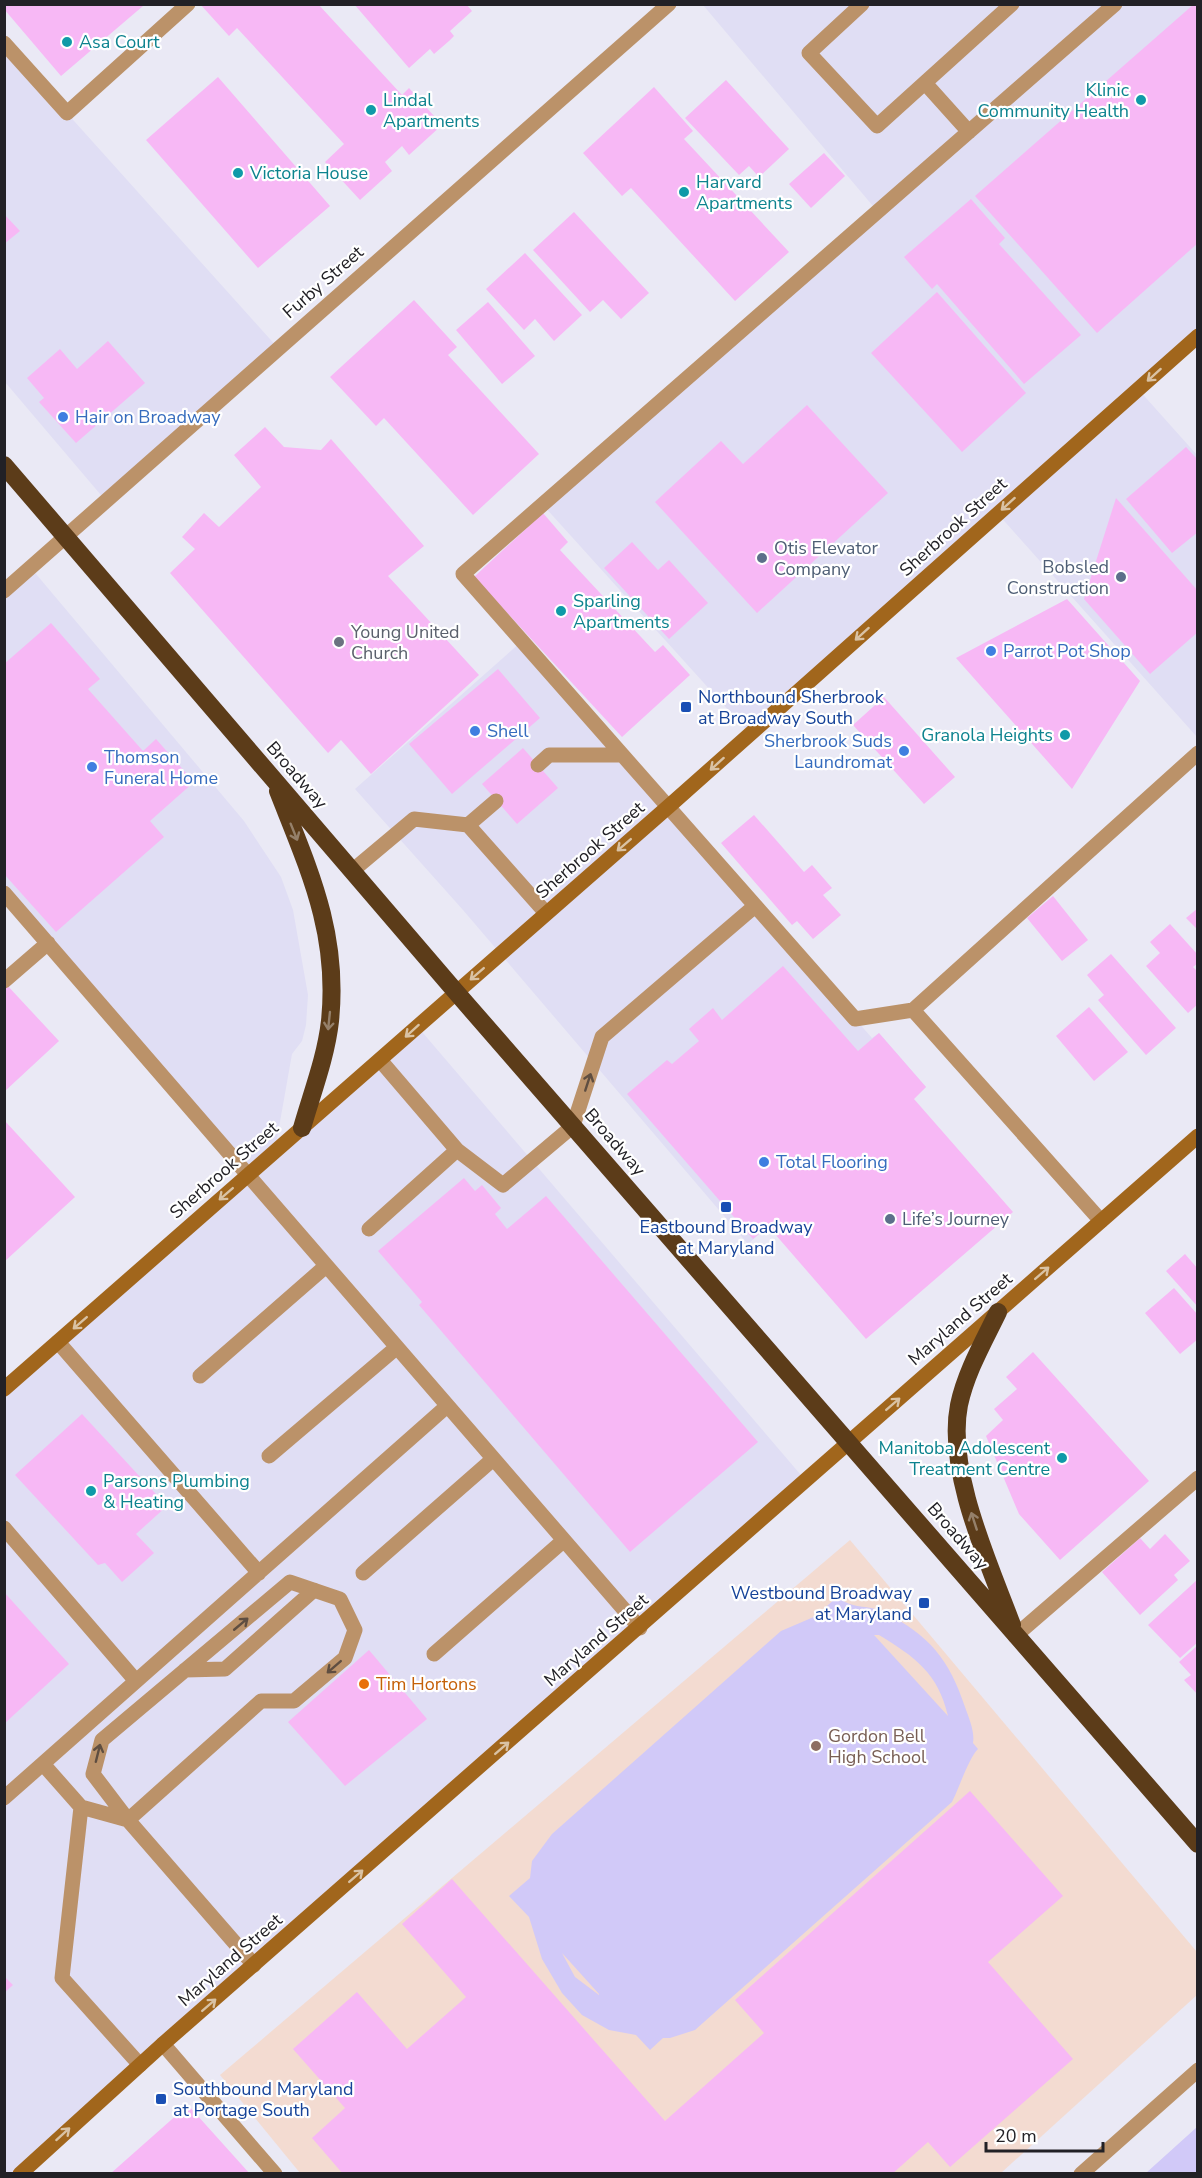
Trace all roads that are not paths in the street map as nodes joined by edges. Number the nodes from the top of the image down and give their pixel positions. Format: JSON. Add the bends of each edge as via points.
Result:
{"nodes":[{"id":1,"x":188,"y":4,"type":"edge"},
{"id":2,"x":669,"y":4,"type":"edge"},
{"id":3,"x":862,"y":4,"type":"edge"},
{"id":4,"x":1012,"y":4,"type":"edge"},
{"id":5,"x":1115,"y":4,"type":"edge"},
{"id":6,"x":4,"y":43,"type":"edge"},
{"id":7,"x":925,"y":83,"type":"junction"},
{"id":8,"x":969,"y":132,"type":"junction"},
{"id":9,"x":1197,"y":336,"type":"edge"},
{"id":10,"x":4,"y":465,"type":"edge"},
{"id":11,"x":65,"y":537,"type":"junction"},
{"id":12,"x":4,"y":591,"type":"edge"},
{"id":13,"x":1197,"y":753,"type":"edge"},
{"id":14,"x":621,"y":755,"type":"junction"},
{"id":15,"x":538,"y":765,"type":"dead end"},
{"id":16,"x":273,"y":778,"type":"junction"},
{"id":17,"x":496,"y":801,"type":"dead end"},
{"id":18,"x":668,"y":807,"type":"junction"},
{"id":19,"x":468,"y":825,"type":"junction"},
{"id":20,"x":352,"y":871,"type":"junction"},
{"id":21,"x":4,"y":893,"type":"edge"},
{"id":22,"x":755,"y":906,"type":"junction"},
{"id":23,"x":546,"y":913,"type":"junction"},
{"id":24,"x":48,"y":943,"type":"junction"},
{"id":25,"x":4,"y":981,"type":"edge"},
{"id":26,"x":456,"y":992,"type":"junction"},
{"id":27,"x":913,"y":1010,"type":"junction"},
{"id":28,"x":380,"y":1060,"type":"junction"},
{"id":29,"x":573,"y":1126,"type":"junction"},
{"id":30,"x":302,"y":1128,"type":"junction"},
{"id":31,"x":1197,"y":1136,"type":"edge"},
{"id":32,"x":457,"y":1150,"type":"junction"},
{"id":33,"x":248,"y":1174,"type":"junction"},
{"id":34,"x":1101,"y":1221,"type":"junction"},
{"id":35,"x":369,"y":1229,"type":"dead end"},
{"id":36,"x":326,"y":1266,"type":"junction"},
{"id":37,"x":998,"y":1312,"type":"junction"},
{"id":38,"x":58,"y":1342,"type":"junction"},
{"id":39,"x":396,"y":1348,"type":"junction"},
{"id":40,"x":200,"y":1376,"type":"dead end"},
{"id":41,"x":4,"y":1389,"type":"edge"},
{"id":42,"x":446,"y":1407,"type":"junction"},
{"id":43,"x":849,"y":1443,"type":"junction"},
{"id":44,"x":269,"y":1456,"type":"dead end"},
{"id":45,"x":492,"y":1460,"type":"junction"},
{"id":46,"x":1197,"y":1478,"type":"edge"},
{"id":47,"x":4,"y":1528,"type":"edge"},
{"id":48,"x":563,"y":1541,"type":"junction"},
{"id":49,"x":259,"y":1573,"type":"junction"},
{"id":50,"x":363,"y":1573,"type":"dead end"},
{"id":51,"x":314,"y":1590,"type":"junction"},
{"id":52,"x":639,"y":1628,"type":"junction"},
{"id":53,"x":1015,"y":1636,"type":"junction"},
{"id":54,"x":434,"y":1654,"type":"dead end"},
{"id":55,"x":184,"y":1671,"type":"junction"},
{"id":56,"x":136,"y":1681,"type":"junction"},
{"id":57,"x":43,"y":1764,"type":"junction"},
{"id":58,"x":4,"y":1797,"type":"edge"},
{"id":59,"x":81,"y":1807,"type":"junction"},
{"id":60,"x":128,"y":1820,"type":"junction"},
{"id":61,"x":1197,"y":1844,"type":"edge"},
{"id":62,"x":255,"y":1965,"type":"junction"},
{"id":63,"x":164,"y":2044,"type":"junction"},
{"id":64,"x":140,"y":2065,"type":"junction"},
{"id":65,"x":1197,"y":2070,"type":"edge"},
{"id":66,"x":20,"y":2174,"type":"edge"},
{"id":67,"x":275,"y":2174,"type":"edge"},
{"id":68,"x":1081,"y":2174,"type":"edge"}],
"edges":[{"from":1,"to":6,"type":"street","via":[[68,113]]},
{"from":2,"to":11,"type":"street","name":"Furby Street"},
{"from":3,"to":7,"type":"street","via":[[809,53],[877,126]]},
{"from":4,"to":7,"type":"street"},
{"from":5,"to":8,"type":"street"},
{"from":7,"to":8,"type":"street"},
{"from":8,"to":14,"type":"street","via":[[463,574]]},
{"from":9,"to":18,"type":"main road","name":"Sherbrook Street","one_way":true},
{"from":10,"to":11,"type":"highway","name":"Broadway"},
{"from":11,"to":12,"type":"street","name":"Furby Street"},
{"from":11,"to":16,"type":"highway","name":"Broadway"},
{"from":13,"to":27,"type":"street"},
{"from":14,"to":15,"type":"street","via":[[549,755]]},
{"from":14,"to":18,"type":"street"},
{"from":16,"to":20,"type":"highway","name":"Broadway"},
{"from":16,"to":30,"type":"highway","one_way":true,"via":[[319,896],[332,969],[326,1042]]},
{"from":17,"to":19,"type":"street"},
{"from":18,"to":22,"type":"street"},
{"from":18,"to":23,"type":"main road","name":"Sherbrook Street","one_way":true},
{"from":19,"to":20,"type":"street","via":[[414,819]]},
{"from":19,"to":23,"type":"street"},
{"from":20,"to":26,"type":"highway","name":"Broadway"},
{"from":21,"to":24,"type":"street"},
{"from":22,"to":27,"type":"street","via":[[855,1019]]},
{"from":29,"to":22,"type":"street","one_way":true,"via":[[602,1037]]},
{"from":23,"to":26,"type":"main road","name":"Sherbrook Street","one_way":true},
{"from":24,"to":25,"type":"street"},
{"from":24,"to":33,"type":"street"},
{"from":26,"to":28,"type":"main road","name":"Sherbrook Street","one_way":true},
{"from":26,"to":29,"type":"highway","name":"Broadway"},
{"from":27,"to":34,"type":"street"},
{"from":28,"to":30,"type":"main road","name":"Sherbrook Street"},
{"from":28,"to":32,"type":"street"},
{"from":29,"to":32,"type":"street","via":[[503,1185]]},
{"from":29,"to":43,"type":"highway","name":"Broadway"},
{"from":30,"to":33,"type":"main road","name":"Sherbrook Street"},
{"from":31,"to":34,"type":"main road","name":"Maryland Street"},
{"from":32,"to":35,"type":"street"},
{"from":33,"to":36,"type":"street"},
{"from":33,"to":38,"type":"main road","name":"Sherbrook Street","one_way":true},
{"from":37,"to":34,"type":"main road","name":"Maryland Street","one_way":true},
{"from":36,"to":39,"type":"street"},
{"from":36,"to":40,"type":"street"},
{"from":43,"to":37,"type":"main road","name":"Maryland Street","one_way":true},
{"from":53,"to":37,"type":"highway","one_way":true,"via":[[969,1504],[958,1438],[963,1390]]},
{"from":38,"to":41,"type":"main road","name":"Sherbrook Street"},
{"from":38,"to":49,"type":"street"},
{"from":39,"to":42,"type":"street"},
{"from":39,"to":44,"type":"street"},
{"from":42,"to":45,"type":"street"},
{"from":42,"to":49,"type":"street"},
{"from":43,"to":52,"type":"main road","name":"Maryland Street"},
{"from":43,"to":53,"type":"highway","name":"Broadway"},
{"from":45,"to":48,"type":"street"},
{"from":45,"to":50,"type":"street"},
{"from":46,"to":53,"type":"street"},
{"from":47,"to":56,"type":"street"},
{"from":48,"to":52,"type":"street"},
{"from":48,"to":54,"type":"street"},
{"from":49,"to":56,"type":"street"},
{"from":51,"to":55,"type":"street","via":[[225,1669]]},
{"from":55,"to":51,"type":"street","one_way":true,"via":[[290,1582]]},
{"from":51,"to":60,"type":"street","one_way":true,"via":[[340,1599],[355,1630],[345,1658],[294,1701],[261,1701]]},
{"from":62,"to":52,"type":"main road","name":"Maryland Street","one_way":true},
{"from":53,"to":61,"type":"highway","name":"Broadway"},
{"from":60,"to":55,"type":"street","one_way":true,"via":[[93,1774],[102,1740]]},
{"from":56,"to":57,"type":"street"},
{"from":57,"to":58,"type":"street"},
{"from":57,"to":59,"type":"street"},
{"from":59,"to":60,"type":"street"},
{"from":59,"to":64,"type":"street","via":[[62,1978]]},
{"from":60,"to":62,"type":"street"},
{"from":63,"to":62,"type":"main road","name":"Maryland Street","one_way":true},
{"from":63,"to":64,"type":"main road","name":"Maryland Street"},
{"from":63,"to":67,"type":"street"},
{"from":66,"to":64,"type":"main road","name":"Maryland Street","one_way":true},
{"from":65,"to":68,"type":"street"}]}
